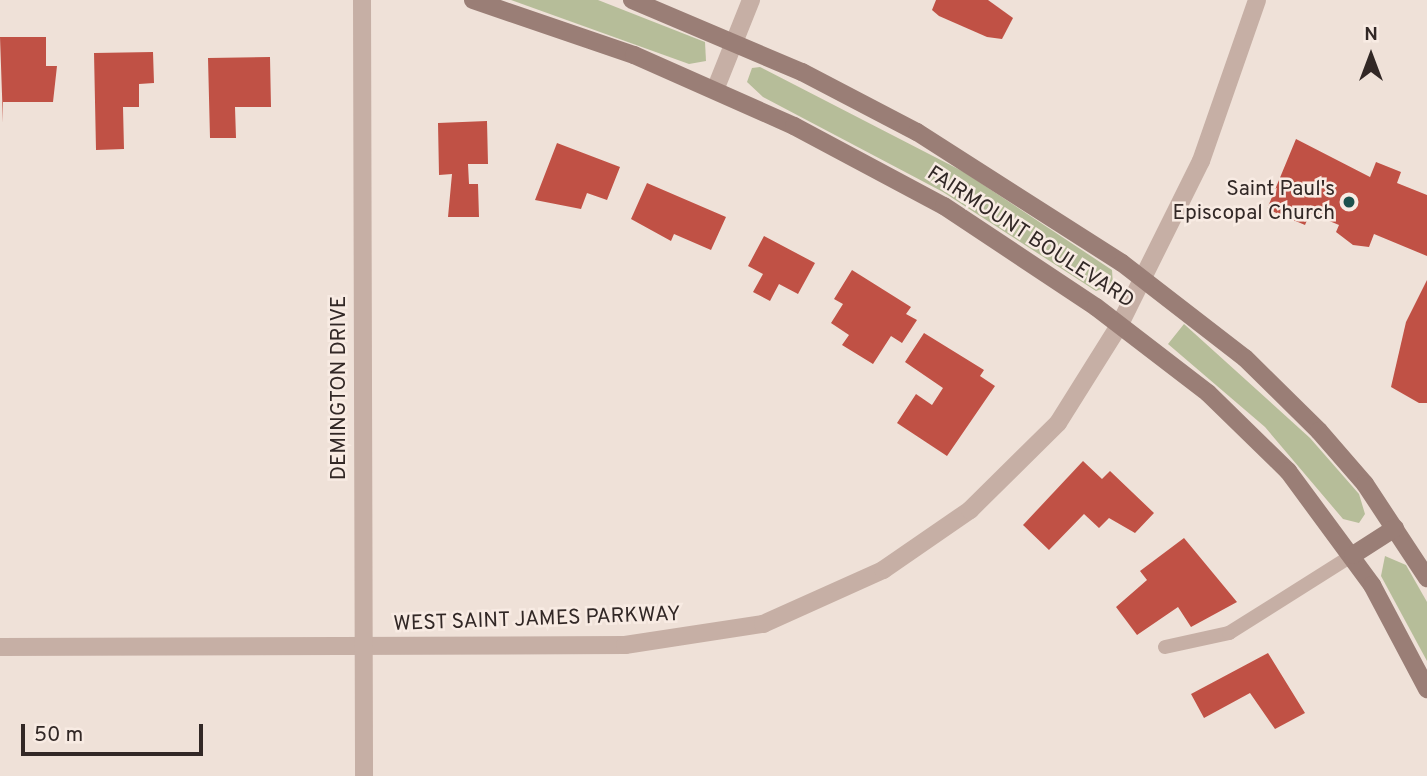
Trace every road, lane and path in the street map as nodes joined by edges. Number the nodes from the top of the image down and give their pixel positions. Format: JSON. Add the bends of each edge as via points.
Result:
{"nodes":[{"id":1,"x":362,"y":0,"type":"edge"},
{"id":2,"x":473,"y":0,"type":"edge"},
{"id":3,"x":632,"y":0,"type":"edge"},
{"id":4,"x":751,"y":0,"type":"edge"},
{"id":5,"x":1257,"y":0,"type":"edge"},
{"id":6,"x":734,"y":42,"type":"junction"},
{"id":7,"x":715,"y":90,"type":"junction"},
{"id":8,"x":1143,"y":279,"type":"junction"},
{"id":9,"x":1120,"y":324,"type":"junction"},
{"id":10,"x":1395,"y":528,"type":"junction"},
{"id":11,"x":1353,"y":555,"type":"junction"},
{"id":12,"x":1427,"y":578,"type":"edge"},
{"id":13,"x":0,"y":647,"type":"edge"},
{"id":14,"x":1165,"y":647,"type":"dead end"},
{"id":15,"x":364,"y":648,"type":"junction"},
{"id":16,"x":1427,"y":689,"type":"edge"},
{"id":17,"x":364,"y":776,"type":"edge"}],
"edges":[{"from":1,"to":15,"type":"street","name":"DEMINGTON DRIVE"},
{"from":2,"to":7,"type":"main road","name":"FAIRMOUNT BOULEVARD"},
{"from":3,"to":6,"type":"main road","name":"FAIRMOUNT BOULEVARD"},
{"from":4,"to":6,"type":"street"},
{"from":5,"to":8,"type":"street","name":"WEST SAINT JAMES PARKWAY","via":[[1201,161]]},
{"from":6,"to":7,"type":"street"},
{"from":6,"to":8,"type":"main road","name":"FAIRMOUNT BOULEVARD","via":[[958,156]]},
{"from":7,"to":9,"type":"main road","name":"FAIRMOUNT BOULEVARD","via":[[915,190]]},
{"from":8,"to":9,"type":"street","name":"WEST SAINT JAMES PARKWAY"},
{"from":8,"to":10,"type":"main road","name":"FAIRMOUNT BOULEVARD","via":[[1272,382]]},
{"from":9,"to":11,"type":"main road","name":"FAIRMOUNT BOULEVARD","via":[[1264,445]]},
{"from":9,"to":15,"type":"street","name":"WEST SAINT JAMES PARKWAY","via":[[1058,423],[970,510],[883,570],[763,624],[625,645]]},
{"from":10,"to":11,"type":"main road"},
{"from":10,"to":12,"type":"main road","name":"FAIRMOUNT BOULEVARD"},
{"from":11,"to":14,"type":"lane","via":[[1229,633]]},
{"from":11,"to":16,"type":"main road","name":"FAIRMOUNT BOULEVARD"},
{"from":13,"to":15,"type":"street","name":"WEST SAINT JAMES PARKWAY"},
{"from":15,"to":17,"type":"street","name":"DEMINGTON DRIVE"}]}
